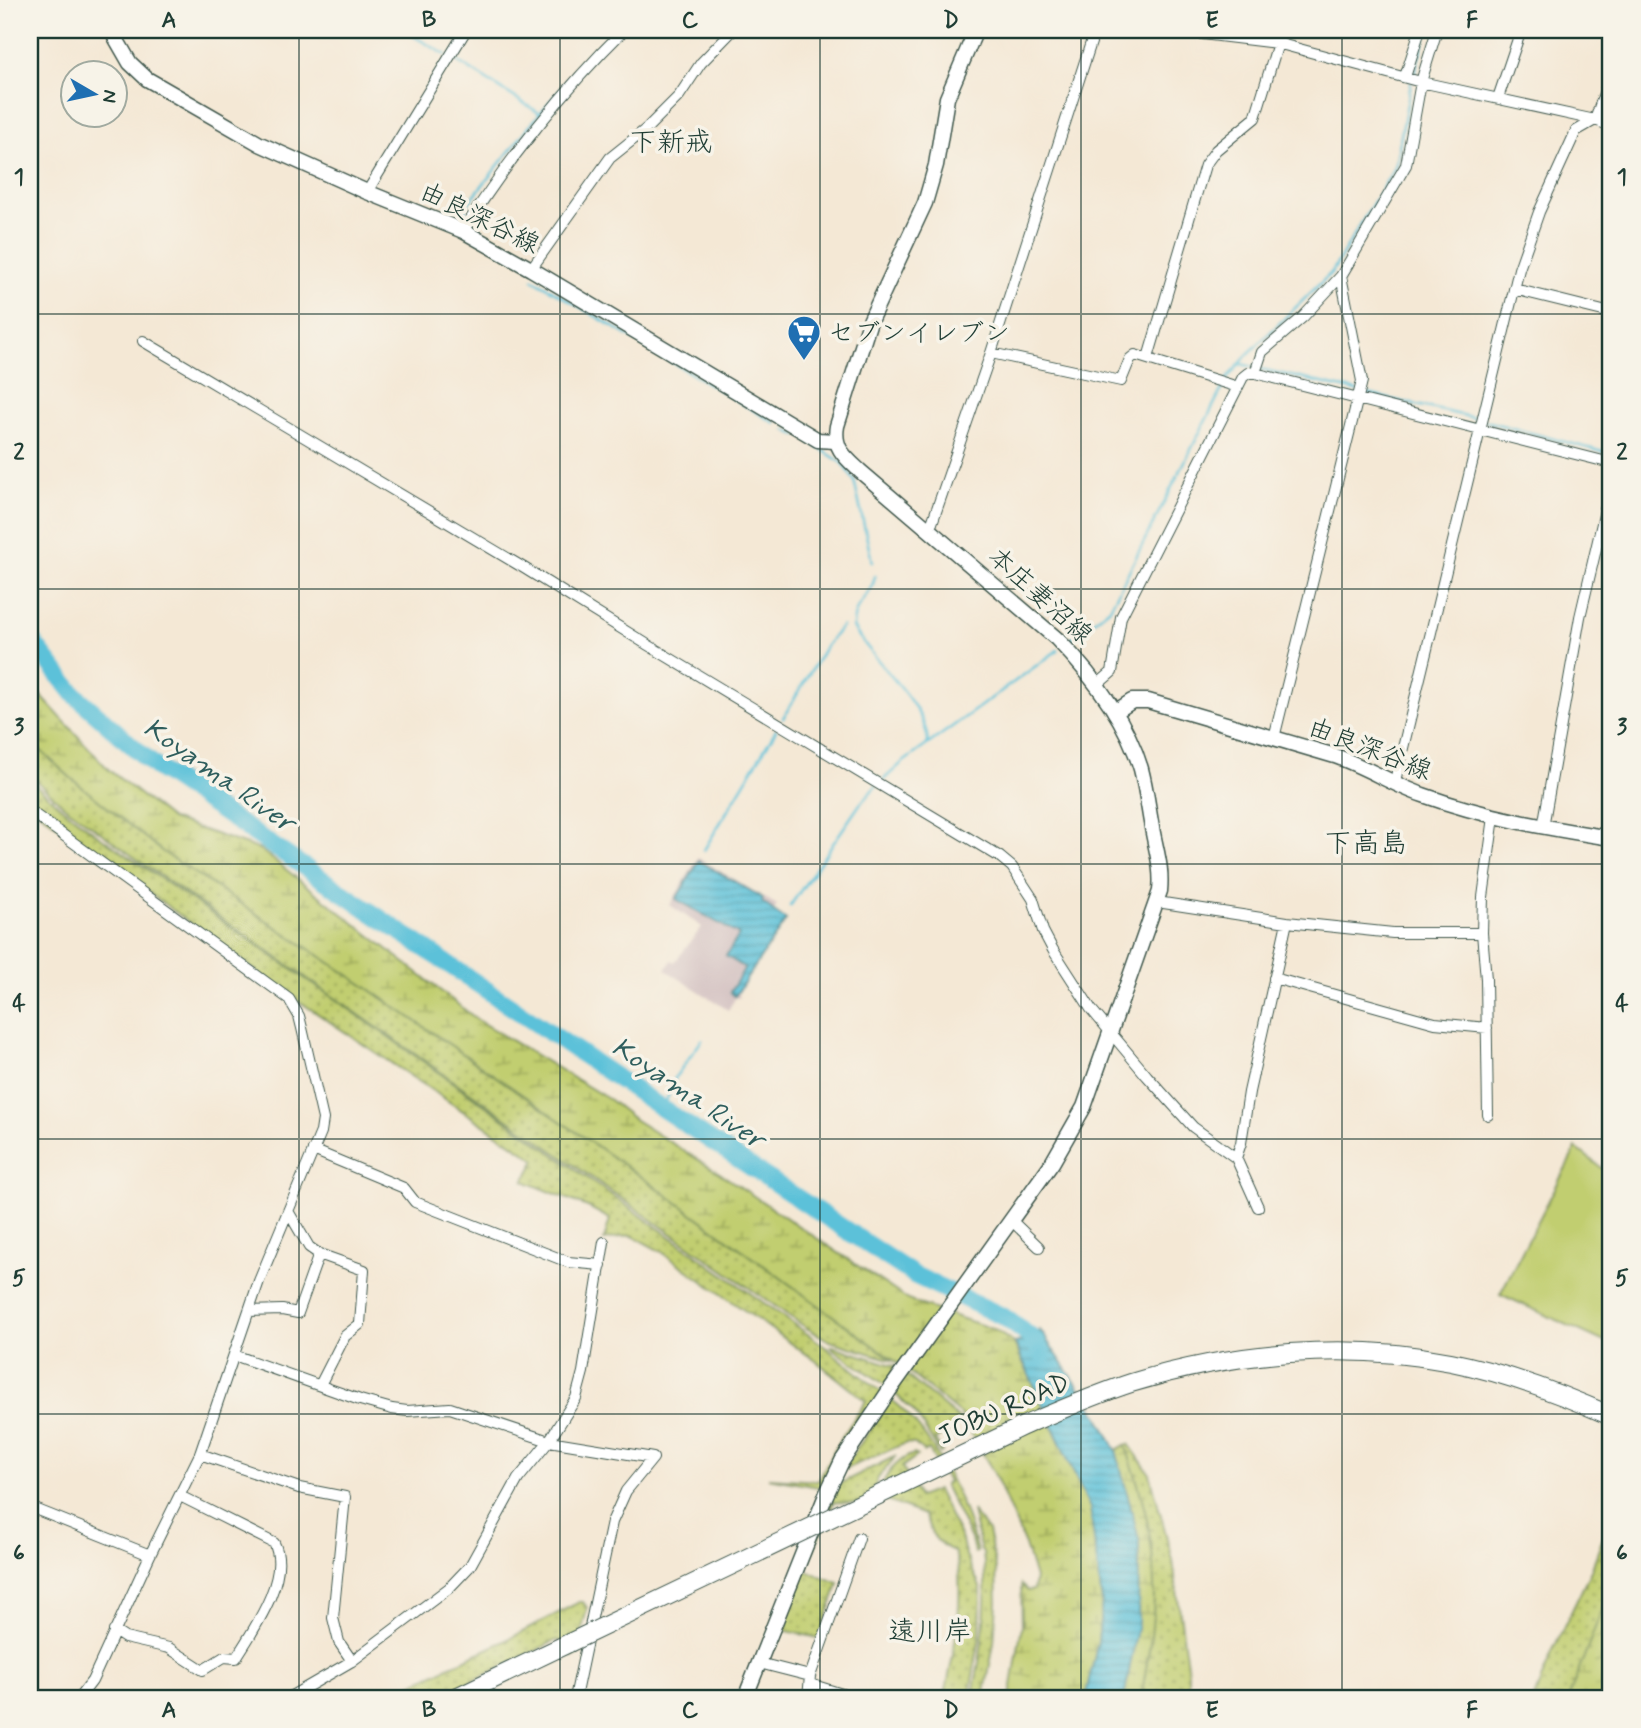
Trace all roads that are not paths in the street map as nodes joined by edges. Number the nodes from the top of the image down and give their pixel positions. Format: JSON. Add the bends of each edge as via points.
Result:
{"nodes":[{"id":1,"x":466,"y":30,"type":"edge"},
{"id":2,"x":624,"y":30,"type":"edge"},
{"id":3,"x":733,"y":30,"type":"edge"},
{"id":4,"x":976,"y":30,"type":"edge"},
{"id":5,"x":1095,"y":30,"type":"edge"},
{"id":6,"x":1169,"y":30,"type":"edge"},
{"id":7,"x":1176,"y":30,"type":"edge"},
{"id":8,"x":1282,"y":30,"type":"edge"},
{"id":9,"x":1420,"y":30,"type":"edge"},
{"id":10,"x":1437,"y":30,"type":"edge"},
{"id":11,"x":1521,"y":30,"type":"edge"},
{"id":12,"x":116,"y":32,"type":"edge"},
{"id":13,"x":1277,"y":43,"type":"junction"},
{"id":14,"x":1611,"y":73,"type":"edge"},
{"id":15,"x":1405,"y":77,"type":"junction"},
{"id":16,"x":1421,"y":82,"type":"junction"},
{"id":17,"x":1498,"y":98,"type":"junction"},
{"id":18,"x":1595,"y":120,"type":"junction"},
{"id":19,"x":1611,"y":126,"type":"edge"},
{"id":20,"x":367,"y":192,"type":"junction"},
{"id":21,"x":463,"y":231,"type":"junction"},
{"id":22,"x":531,"y":268,"type":"junction"},
{"id":23,"x":1341,"y":276,"type":"junction"},
{"id":24,"x":1514,"y":289,"type":"junction"},
{"id":25,"x":1611,"y":313,"type":"edge"},
{"id":26,"x":143,"y":341,"type":"dead end"},
{"id":27,"x":991,"y":353,"type":"junction"},
{"id":28,"x":1147,"y":358,"type":"junction"},
{"id":29,"x":1255,"y":373,"type":"junction"},
{"id":30,"x":1238,"y":387,"type":"junction"},
{"id":31,"x":1358,"y":398,"type":"junction"},
{"id":32,"x":1481,"y":428,"type":"junction"},
{"id":33,"x":835,"y":441,"type":"junction"},
{"id":34,"x":1611,"y":463,"type":"edge"},
{"id":35,"x":1611,"y":485,"type":"edge"},
{"id":36,"x":928,"y":528,"type":"junction"},
{"id":37,"x":1097,"y":685,"type":"junction"},
{"id":38,"x":1115,"y":712,"type":"junction"},
{"id":39,"x":1274,"y":738,"type":"junction"},
{"id":40,"x":1395,"y":781,"type":"junction"},
{"id":41,"x":30,"y":811,"type":"edge"},
{"id":42,"x":1494,"y":817,"type":"junction"},
{"id":43,"x":1543,"y":827,"type":"junction"},
{"id":44,"x":1611,"y":838,"type":"edge"},
{"id":45,"x":1157,"y":902,"type":"junction"},
{"id":46,"x":1287,"y":922,"type":"junction"},
{"id":47,"x":1482,"y":933,"type":"junction"},
{"id":48,"x":1274,"y":978,"type":"junction"},
{"id":49,"x":1487,"y":1028,"type":"junction"},
{"id":50,"x":1110,"y":1032,"type":"junction"},
{"id":51,"x":1488,"y":1115,"type":"dead end"},
{"id":52,"x":313,"y":1150,"type":"junction"},
{"id":53,"x":1236,"y":1158,"type":"junction"},
{"id":54,"x":1258,"y":1207,"type":"dead end"},
{"id":55,"x":288,"y":1210,"type":"junction"},
{"id":56,"x":1009,"y":1225,"type":"junction"},
{"id":57,"x":604,"y":1242,"type":"dead end"},
{"id":58,"x":1039,"y":1247,"type":"dead end"},
{"id":59,"x":319,"y":1254,"type":"junction"},
{"id":60,"x":601,"y":1265,"type":"junction"},
{"id":61,"x":249,"y":1311,"type":"junction"},
{"id":62,"x":234,"y":1354,"type":"junction"},
{"id":63,"x":320,"y":1385,"type":"junction"},
{"id":64,"x":1611,"y":1416,"type":"edge"},
{"id":65,"x":549,"y":1441,"type":"junction"},
{"id":66,"x":200,"y":1454,"type":"junction"},
{"id":67,"x":180,"y":1496,"type":"junction"},
{"id":68,"x":30,"y":1507,"type":"edge"},
{"id":69,"x":859,"y":1538,"type":"dead end"},
{"id":70,"x":150,"y":1555,"type":"junction"},
{"id":71,"x":114,"y":1631,"type":"junction"},
{"id":72,"x":352,"y":1661,"type":"junction"},
{"id":73,"x":759,"y":1663,"type":"junction"},
{"id":74,"x":810,"y":1680,"type":"junction"},
{"id":75,"x":79,"y":1698,"type":"edge"},
{"id":76,"x":288,"y":1698,"type":"edge"},
{"id":77,"x":454,"y":1698,"type":"edge"},
{"id":78,"x":575,"y":1698,"type":"edge"},
{"id":79,"x":745,"y":1698,"type":"edge"},
{"id":80,"x":808,"y":1698,"type":"edge"},
{"id":81,"x":855,"y":1698,"type":"edge"}],
"edges":[{"from":1,"to":20,"type":"street"},
{"from":2,"to":21,"type":"street","via":[[524,146]]},
{"from":3,"to":22,"type":"street","via":[[701,63],[679,96],[610,158]]},
{"from":4,"to":33,"type":"main road","via":[[947,98],[925,203],[870,321]]},
{"from":5,"to":27,"type":"street"},
{"from":6,"to":7,"type":"street"},
{"from":7,"to":13,"type":"street"},
{"from":8,"to":13,"type":"street"},
{"from":9,"to":15,"type":"street"},
{"from":10,"to":16,"type":"street"},
{"from":11,"to":17,"type":"street"},
{"from":12,"to":20,"type":"main road","name":"由良深谷線","via":[[124,55],[161,87],[260,144]]},
{"from":13,"to":15,"type":"street"},
{"from":13,"to":28,"type":"street","via":[[1255,118],[1205,165]]},
{"from":14,"to":18,"type":"street"},
{"from":15,"to":16,"type":"street"},
{"from":16,"to":17,"type":"street"},
{"from":16,"to":23,"type":"street","via":[[1406,165]]},
{"from":17,"to":18,"type":"street"},
{"from":18,"to":19,"type":"street"},
{"from":18,"to":24,"type":"street","via":[[1576,131],[1539,212]]},
{"from":20,"to":21,"type":"main road","name":"由良深谷線"},
{"from":21,"to":22,"type":"main road","name":"由良深谷線"},
{"from":22,"to":33,"type":"main road","name":"由良深谷線","via":[[818,440]]},
{"from":23,"to":29,"type":"street","via":[[1262,352]]},
{"from":23,"to":31,"type":"street","via":[[1360,372]]},
{"from":24,"to":25,"type":"street"},
{"from":24,"to":32,"type":"street"},
{"from":26,"to":50,"type":"street","via":[[1000,857],[1033,899],[1053,950]]},
{"from":27,"to":28,"type":"street","via":[[1121,381],[1130,359],[1135,355]]},
{"from":27,"to":36,"type":"street"},
{"from":28,"to":30,"type":"street"},
{"from":29,"to":30,"type":"street","via":[[1245,374]]},
{"from":29,"to":31,"type":"street"},
{"from":30,"to":37,"type":"street","via":[[1121,617],[1112,672]]},
{"from":31,"to":32,"type":"street"},
{"from":31,"to":39,"type":"street"},
{"from":32,"to":34,"type":"street"},
{"from":32,"to":40,"type":"street"},
{"from":33,"to":36,"type":"main road","name":"本庄妻沼線","via":[[860,471]]},
{"from":35,"to":43,"type":"street","via":[[1580,617]]},
{"from":36,"to":37,"type":"main road","name":"本庄妻沼線","via":[[1057,639]]},
{"from":37,"to":38,"type":"main road","name":"本庄妻沼線"},
{"from":38,"to":39,"type":"main road","name":"由良深谷線","via":[[1132,701],[1148,701]]},
{"from":38,"to":45,"type":"main road","name":"本庄妻沼線","via":[[1146,790],[1161,864]]},
{"from":39,"to":40,"type":"main road","name":"由良深谷線"},
{"from":40,"to":42,"type":"main road","name":"由良深谷線","via":[[1420,795]]},
{"from":41,"to":52,"type":"street","via":[[289,999],[299,1016],[322,1110],[323,1125]]},
{"from":42,"to":43,"type":"main road","name":"由良深谷線"},
{"from":42,"to":47,"type":"street"},
{"from":43,"to":44,"type":"main road","name":"由良深谷線"},
{"from":45,"to":46,"type":"street"},
{"from":45,"to":50,"type":"main road","name":"本庄妻沼線"},
{"from":46,"to":47,"type":"street","via":[[1393,933]]},
{"from":46,"to":48,"type":"street"},
{"from":47,"to":49,"type":"street"},
{"from":48,"to":49,"type":"street","via":[[1435,1023]]},
{"from":48,"to":53,"type":"street"},
{"from":49,"to":51,"type":"street"},
{"from":50,"to":53,"type":"street","via":[[1192,1127]]},
{"from":50,"to":56,"type":"main road","name":"本庄妻沼線","via":[[1084,1107]]},
{"from":52,"to":55,"type":"street"},
{"from":52,"to":60,"type":"street","via":[[404,1188],[415,1202],[568,1262]]},
{"from":53,"to":54,"type":"street"},
{"from":55,"to":59,"type":"street","via":[[309,1247]]},
{"from":55,"to":61,"type":"street"},
{"from":56,"to":58,"type":"street"},
{"from":56,"to":73,"type":"main road","name":"本庄妻沼線","via":[[842,1461]]},
{"from":57,"to":60,"type":"street"},
{"from":59,"to":61,"type":"street","via":[[298,1313]]},
{"from":59,"to":63,"type":"street","via":[[364,1270],[360,1324],[345,1336]]},
{"from":60,"to":65,"type":"street","via":[[576,1398]]},
{"from":61,"to":62,"type":"street"},
{"from":62,"to":63,"type":"street"},
{"from":62,"to":66,"type":"street"},
{"from":63,"to":65,"type":"street","via":[[407,1411],[450,1408]]},
{"from":64,"to":77,"type":"highway","name":"JOBU ROAD","bridge":true,"via":[[1525,1381],[1449,1361],[1320,1352],[1210,1364],[1090,1397],[1023,1426]]},
{"from":65,"to":72,"type":"street","via":[[518,1479],[480,1551],[460,1577]]},
{"from":65,"to":78,"type":"street","via":[[653,1458],[626,1491],[612,1522]]},
{"from":66,"to":67,"type":"street"},
{"from":66,"to":72,"type":"street","via":[[299,1488],[345,1497],[333,1618],[339,1642]]},
{"from":67,"to":70,"type":"street"},
{"from":67,"to":71,"type":"street","via":[[274,1543],[280,1555],[276,1581],[262,1616],[236,1658],[224,1657],[203,1670],[169,1648]]},
{"from":68,"to":70,"type":"street"},
{"from":69,"to":74,"type":"street"},
{"from":70,"to":71,"type":"street"},
{"from":71,"to":75,"type":"street","via":[[92,1681]]},
{"from":72,"to":76,"type":"street"},
{"from":73,"to":74,"type":"street"},
{"from":73,"to":79,"type":"main road","name":"本庄妻沼線"},
{"from":74,"to":80,"type":"street"},
{"from":74,"to":81,"type":"street"}]}
